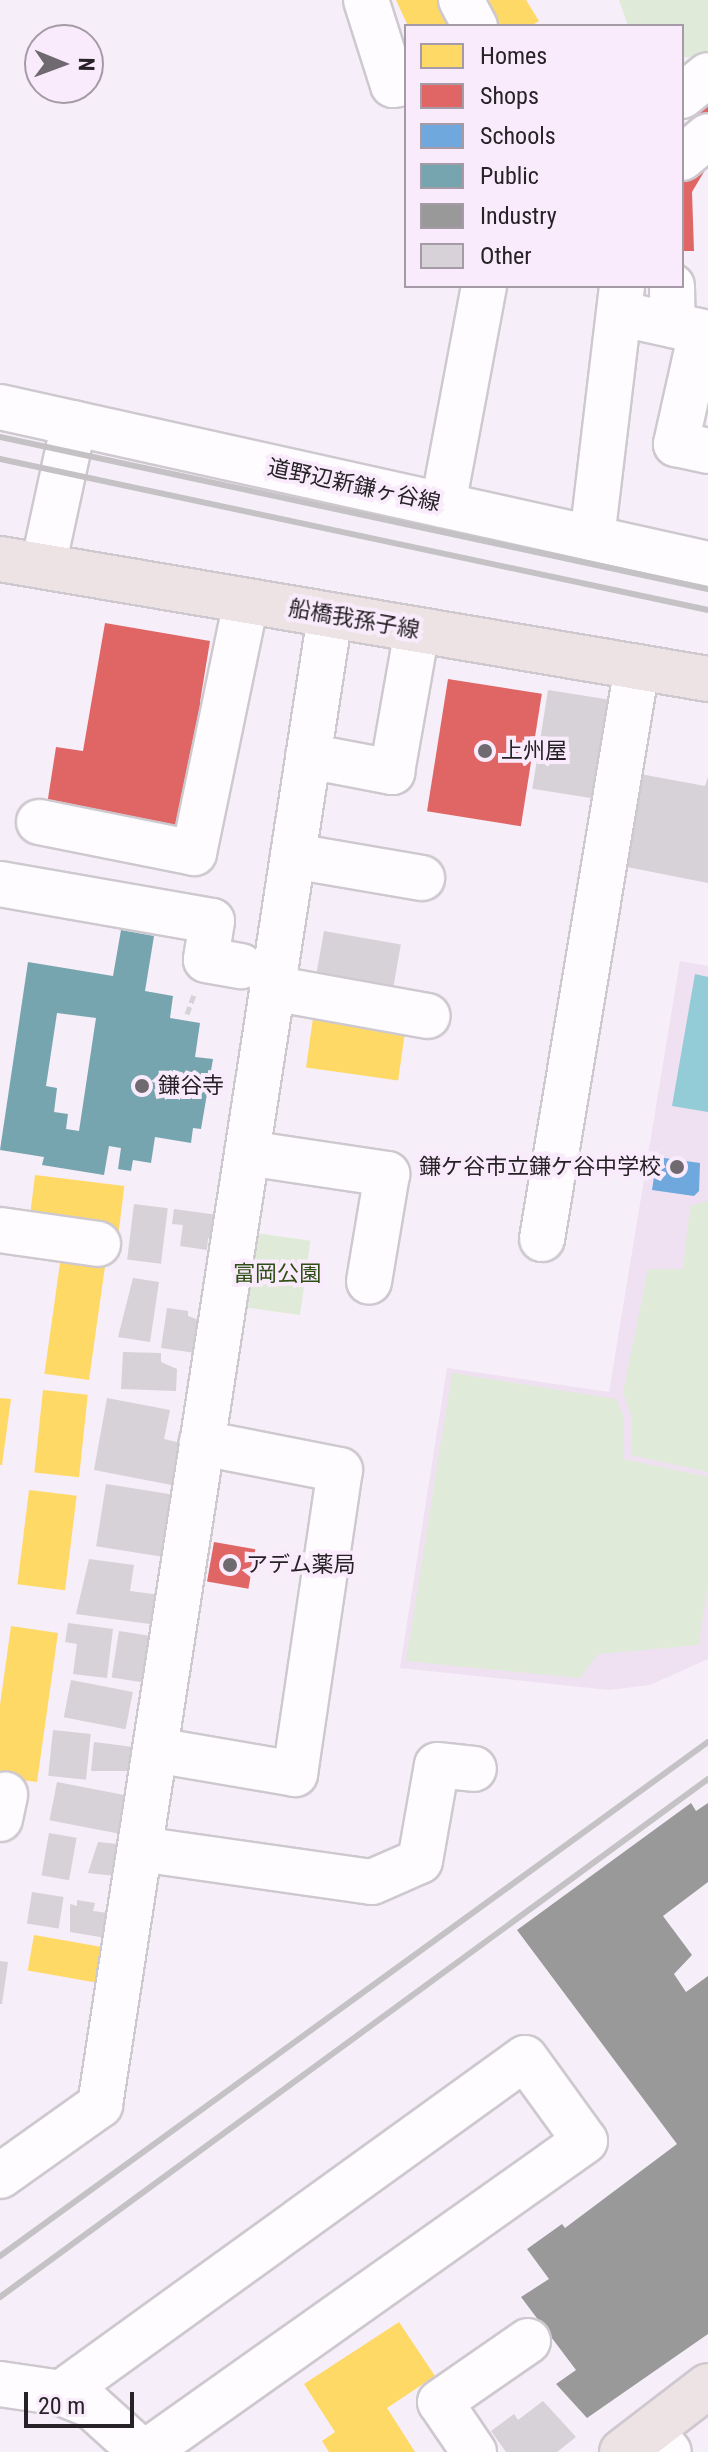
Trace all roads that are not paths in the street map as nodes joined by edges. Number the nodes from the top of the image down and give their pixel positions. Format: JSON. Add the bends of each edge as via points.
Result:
{"nodes":[{"id":1,"x":366,"y":0,"type":"edge"},
{"id":2,"x":461,"y":0,"type":"edge"},
{"id":3,"x":474,"y":24,"type":"edge"},
{"id":4,"x":708,"y":75,"type":"edge"},
{"id":5,"x":404,"y":83,"type":"edge"},
{"id":6,"x":684,"y":94,"type":"edge"},
{"id":7,"x":708,"y":136,"type":"edge"},
{"id":8,"x":684,"y":156,"type":"edge"},
{"id":9,"x":484,"y":288,"type":"edge"},
{"id":10,"x":622,"y":300,"type":"edge"},
{"id":11,"x":688,"y":319,"type":"edge"},
{"id":12,"x":0,"y":407,"type":"edge"},
{"id":13,"x":74,"y":423,"type":"junction"},
{"id":14,"x":708,"y":451,"type":"edge"},
{"id":15,"x":443,"y":505,"type":"junction"},
{"id":16,"x":592,"y":538,"type":"junction"},
{"id":17,"x":0,"y":559,"type":"edge"},
{"id":18,"x":708,"y":564,"type":"edge"},
{"id":19,"x":43,"y":566,"type":"junction"},
{"id":20,"x":246,"y":601,"type":"junction"},
{"id":21,"x":330,"y":616,"type":"junction"},
{"id":22,"x":417,"y":630,"type":"junction"},
{"id":23,"x":637,"y":667,"type":"junction"},
{"id":24,"x":708,"y":679,"type":"edge"},
{"id":25,"x":308,"y":756,"type":"junction"},
{"id":26,"x":39,"y":822,"type":"dead end"},
{"id":27,"x":293,"y":856,"type":"junction"},
{"id":28,"x":422,"y":878,"type":"dead end"},
{"id":29,"x":0,"y":884,"type":"edge"},
{"id":30,"x":260,"y":974,"type":"junction"},
{"id":31,"x":428,"y":1016,"type":"dead end"},
{"id":32,"x":247,"y":1153,"type":"junction"},
{"id":33,"x":0,"y":1230,"type":"edge"},
{"id":34,"x":542,"y":1239,"type":"dead end"},
{"id":35,"x":98,"y":1244,"type":"dead end"},
{"id":36,"x":369,"y":1281,"type":"dead end"},
{"id":37,"x":202,"y":1443,"type":"junction"},
{"id":38,"x":155,"y":1750,"type":"junction"},
{"id":39,"x":474,"y":1769,"type":"dead end"},
{"id":40,"x":140,"y":1849,"type":"junction"},
{"id":41,"x":0,"y":2176,"type":"edge"},
{"id":42,"x":528,"y":2341,"type":"dead end"},
{"id":43,"x":708,"y":2386,"type":"edge"},
{"id":44,"x":22,"y":2393,"type":"edge"},
{"id":45,"x":647,"y":2445,"type":"edge"},
{"id":46,"x":144,"y":2452,"type":"edge"},
{"id":47,"x":474,"y":2452,"type":"edge"}],
"edges":[{"from":1,"to":5,"type":"street","via":[[393,85]]},
{"from":2,"to":3,"type":"street"},
{"from":4,"to":6,"type":"street"},
{"from":7,"to":8,"type":"street"},
{"from":9,"to":15,"type":"street"},
{"from":10,"to":11,"type":"street"},
{"from":10,"to":16,"type":"street"},
{"from":11,"to":14,"type":"street","via":[[676,444]]},
{"from":12,"to":13,"type":"street","name":"道野辺新鎌ヶ谷線"},
{"from":13,"to":15,"type":"street","name":"道野辺新鎌ヶ谷線"},
{"from":13,"to":19,"type":"street"},
{"from":15,"to":16,"type":"street","name":"道野辺新鎌ヶ谷線"},
{"from":16,"to":18,"type":"street","name":"道野辺新鎌ヶ谷線"},
{"from":17,"to":19,"type":"main road","name":"船橋我孫子線"},
{"from":19,"to":20,"type":"main road","name":"船橋我孫子線"},
{"from":20,"to":21,"type":"main road","name":"船橋我孫子線"},
{"from":20,"to":26,"type":"street","via":[[194,853]]},
{"from":21,"to":22,"type":"main road","name":"船橋我孫子線"},
{"from":21,"to":25,"type":"street"},
{"from":22,"to":23,"type":"main road","name":"船橋我孫子線"},
{"from":22,"to":25,"type":"street","via":[[392,772]]},
{"from":23,"to":24,"type":"main road","name":"船橋我孫子線"},
{"from":23,"to":34,"type":"street"},
{"from":25,"to":27,"type":"street"},
{"from":27,"to":28,"type":"street"},
{"from":27,"to":30,"type":"street"},
{"from":29,"to":30,"type":"street","via":[[212,921],[206,960]]},
{"from":30,"to":31,"type":"street"},
{"from":30,"to":32,"type":"street"},
{"from":32,"to":36,"type":"street","via":[[387,1174]]},
{"from":32,"to":37,"type":"street"},
{"from":33,"to":35,"type":"street"},
{"from":37,"to":38,"type":"street"},
{"from":37,"to":38,"type":"street","via":[[340,1470],[295,1774]]},
{"from":38,"to":40,"type":"street"},
{"from":39,"to":40,"type":"street","via":[[437,1765],[420,1861],[372,1882]]},
{"from":40,"to":41,"type":"street","via":[[100,2105]]},
{"from":42,"to":47,"type":"street","via":[[440,2402]]},
{"from":43,"to":45,"type":"main road"},
{"from":44,"to":46,"type":"street","via":[[90,2405]]},
{"from":44,"to":46,"type":"street","via":[[525,2058],[585,2141]]}]}
